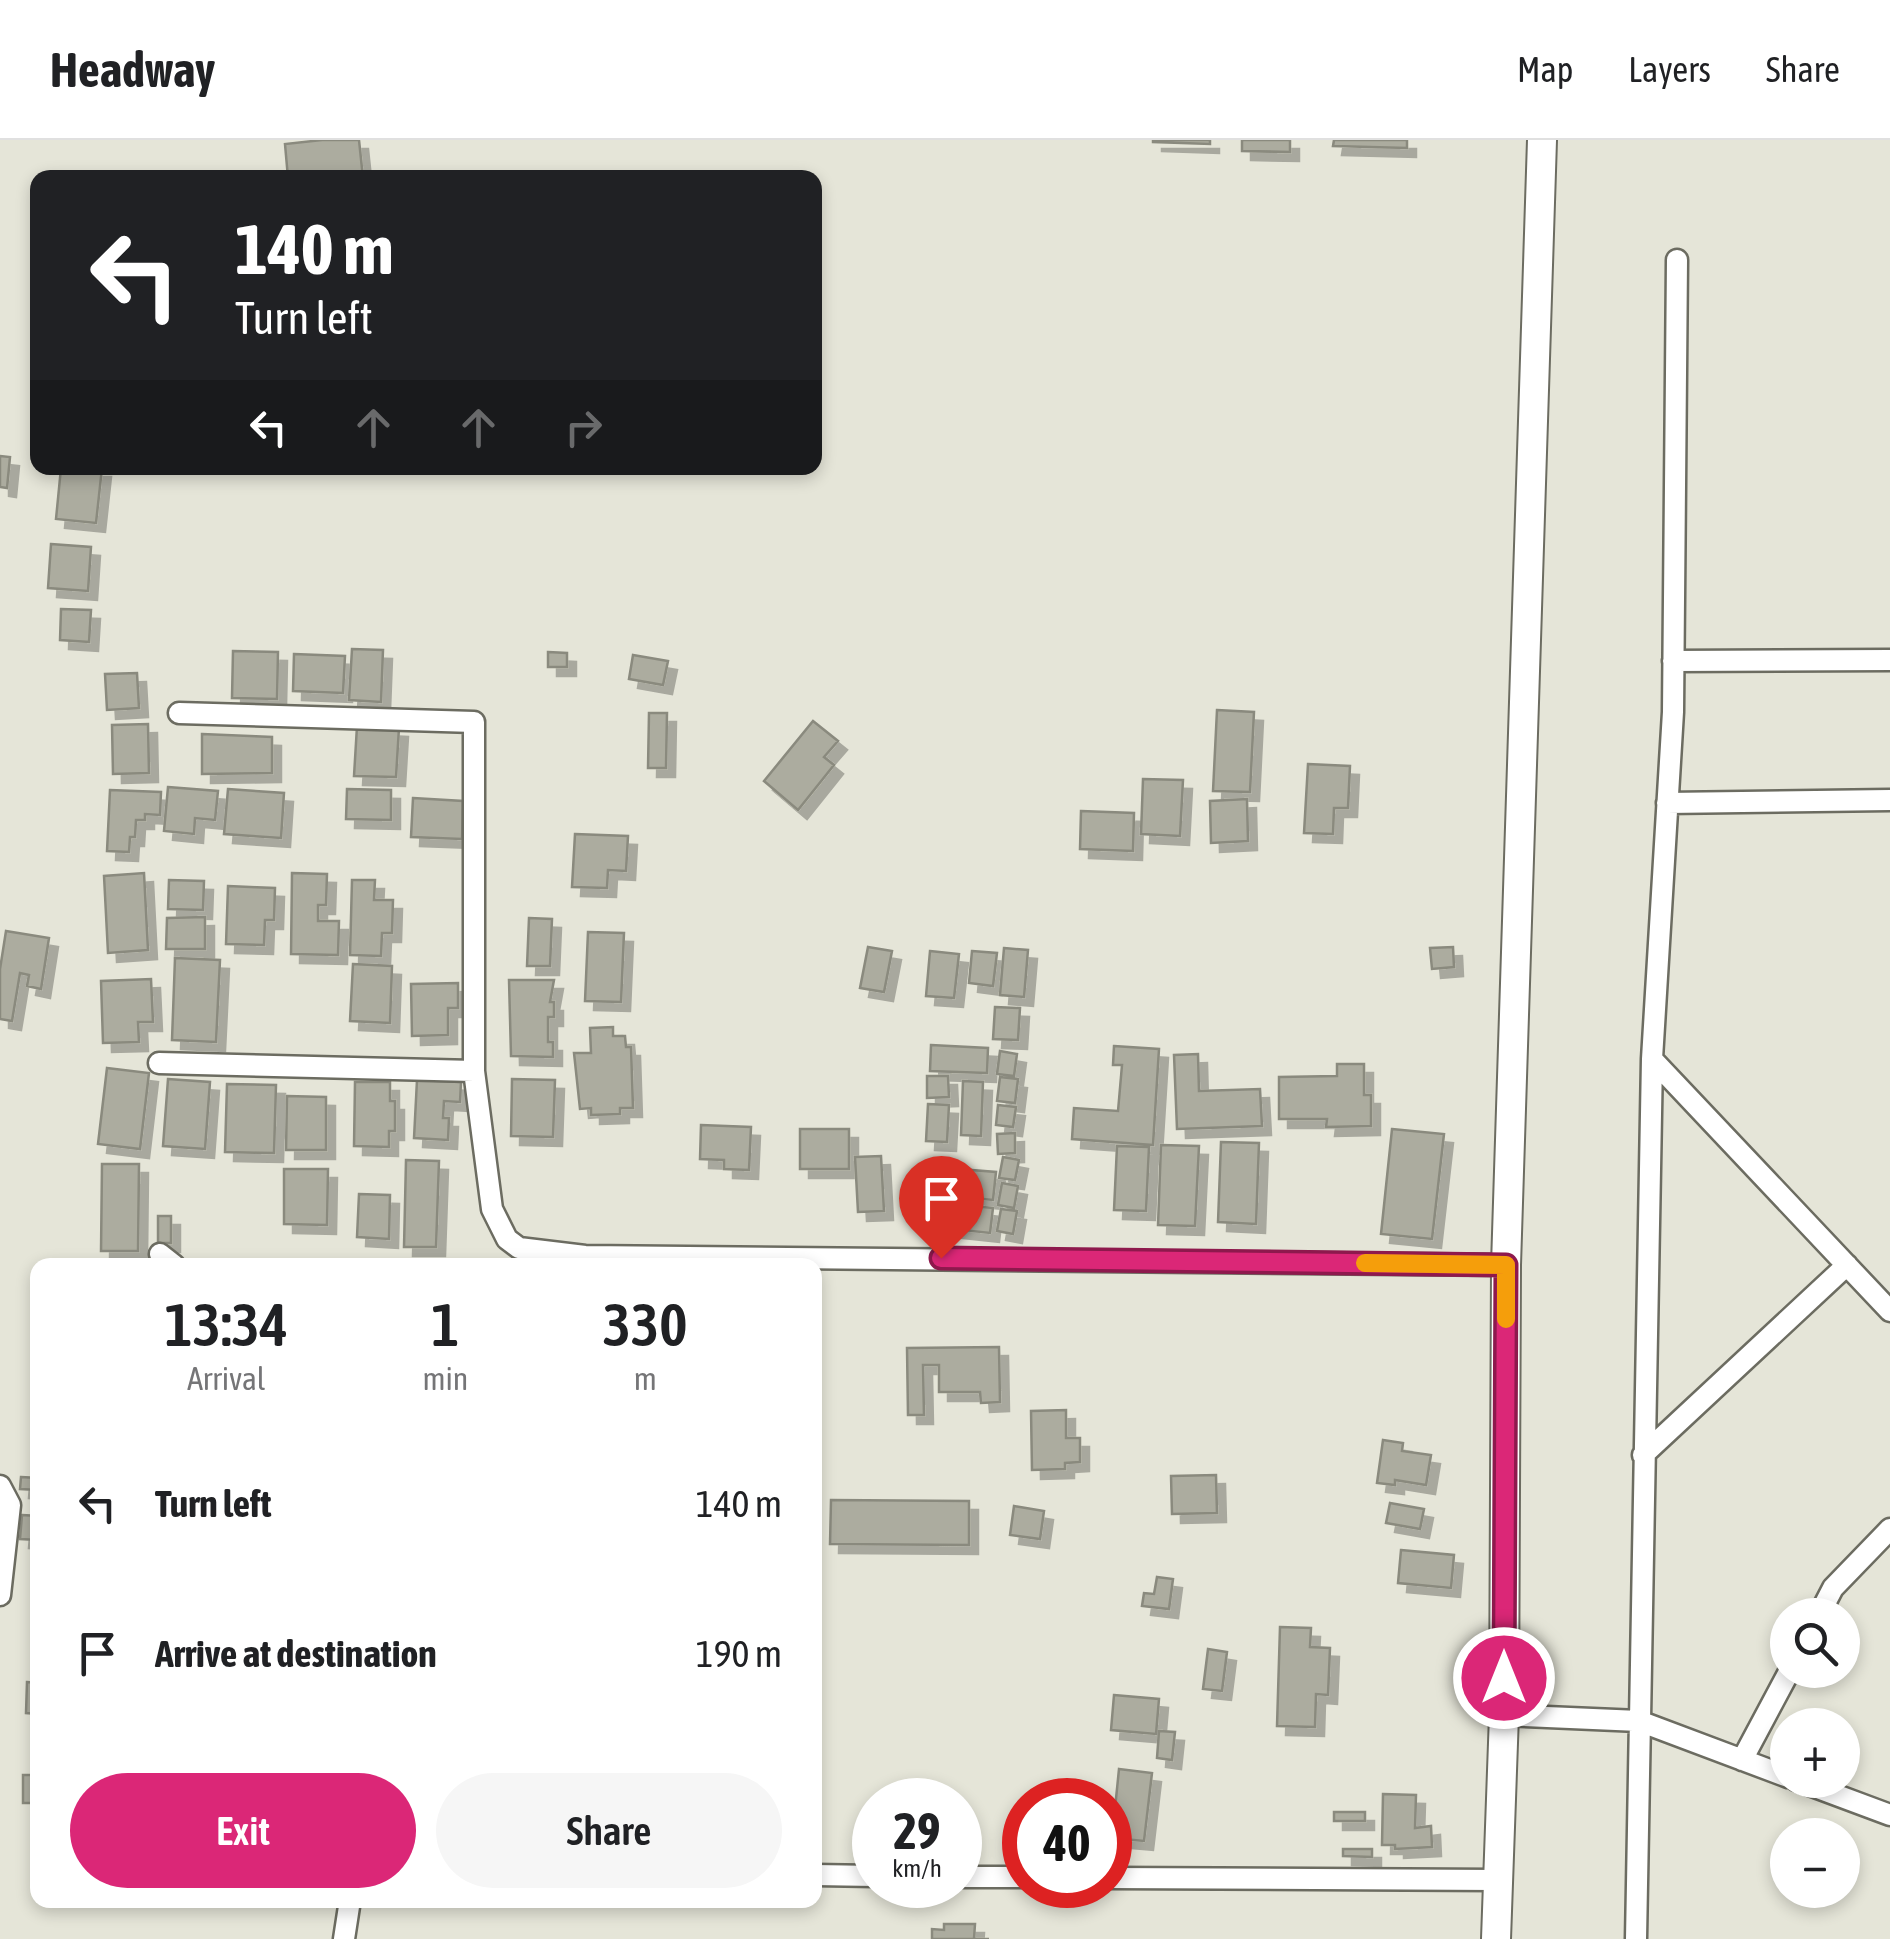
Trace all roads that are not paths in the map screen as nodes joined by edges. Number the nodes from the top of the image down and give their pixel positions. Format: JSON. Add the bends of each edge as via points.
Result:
{"nodes":[{"id":1,"x":1542,"y":140,"type":"edge"},
{"id":2,"x":1677,"y":260,"type":"dead end"},
{"id":3,"x":1890,"y":660,"type":"edge"},
{"id":4,"x":1673,"y":661,"type":"junction"},
{"id":5,"x":179,"y":713,"type":"dead end"},
{"id":6,"x":1890,"y":800,"type":"edge"},
{"id":7,"x":1668,"y":802,"type":"junction"},
{"id":8,"x":1652,"y":1059,"type":"junction"},
{"id":9,"x":159,"y":1064,"type":"dead end"},
{"id":10,"x":474,"y":1071,"type":"junction"},
{"id":11,"x":790,"y":1258,"type":"edge"},
{"id":12,"x":822,"y":1258,"type":"edge"},
{"id":13,"x":1506,"y":1265,"type":"junction"},
{"id":14,"x":1847,"y":1266,"type":"junction"},
{"id":15,"x":1890,"y":1311,"type":"edge"},
{"id":16,"x":1643,"y":1455,"type":"junction"},
{"id":17,"x":0,"y":1486,"type":"edge"},
{"id":18,"x":1890,"y":1529,"type":"edge"},
{"id":19,"x":0,"y":1596,"type":"edge"},
{"id":20,"x":1828,"y":1598,"type":"edge"},
{"id":21,"x":1780,"y":1688,"type":"edge"},
{"id":22,"x":1504,"y":1715,"type":"junction"},
{"id":23,"x":1639,"y":1721,"type":"junction"},
{"id":24,"x":1742,"y":1760,"type":"junction"},
{"id":25,"x":1770,"y":1770,"type":"edge"},
{"id":26,"x":1844,"y":1798,"type":"edge"},
{"id":27,"x":1890,"y":1815,"type":"edge"},
{"id":28,"x":822,"y":1876,"type":"edge"},
{"id":29,"x":852,"y":1876,"type":"edge"},
{"id":30,"x":1132,"y":1878,"type":"edge"},
{"id":31,"x":1496,"y":1880,"type":"junction"},
{"id":32,"x":349,"y":1908,"type":"edge"},
{"id":33,"x":344,"y":1939,"type":"edge"},
{"id":34,"x":1496,"y":1939,"type":"edge"},
{"id":35,"x":1636,"y":1939,"type":"edge"}],
"edges":[{"from":1,"to":13,"type":"street"},
{"from":2,"to":4,"type":"street"},
{"from":3,"to":4,"type":"street"},
{"from":4,"to":7,"type":"street"},
{"from":5,"to":10,"type":"street","via":[[474,722]]},
{"from":6,"to":7,"type":"street"},
{"from":7,"to":8,"type":"street"},
{"from":8,"to":14,"type":"street"},
{"from":8,"to":16,"type":"street"},
{"from":9,"to":10,"type":"street"},
{"from":10,"to":11,"type":"street","via":[[492,1209],[519,1248],[585,1256]]},
{"from":12,"to":13,"type":"street"},
{"from":13,"to":22,"type":"street"},
{"from":14,"to":15,"type":"street"},
{"from":14,"to":16,"type":"street"},
{"from":16,"to":23,"type":"street"},
{"from":17,"to":19,"type":"street","via":[[10,1504]]},
{"from":18,"to":20,"type":"street"},
{"from":21,"to":24,"type":"street"},
{"from":22,"to":23,"type":"street"},
{"from":22,"to":31,"type":"street"},
{"from":23,"to":24,"type":"street"},
{"from":23,"to":35,"type":"street"},
{"from":24,"to":25,"type":"street"},
{"from":26,"to":27,"type":"street"},
{"from":28,"to":29,"type":"street"},
{"from":30,"to":31,"type":"street"},
{"from":31,"to":34,"type":"street"},
{"from":32,"to":33,"type":"street"}]}
